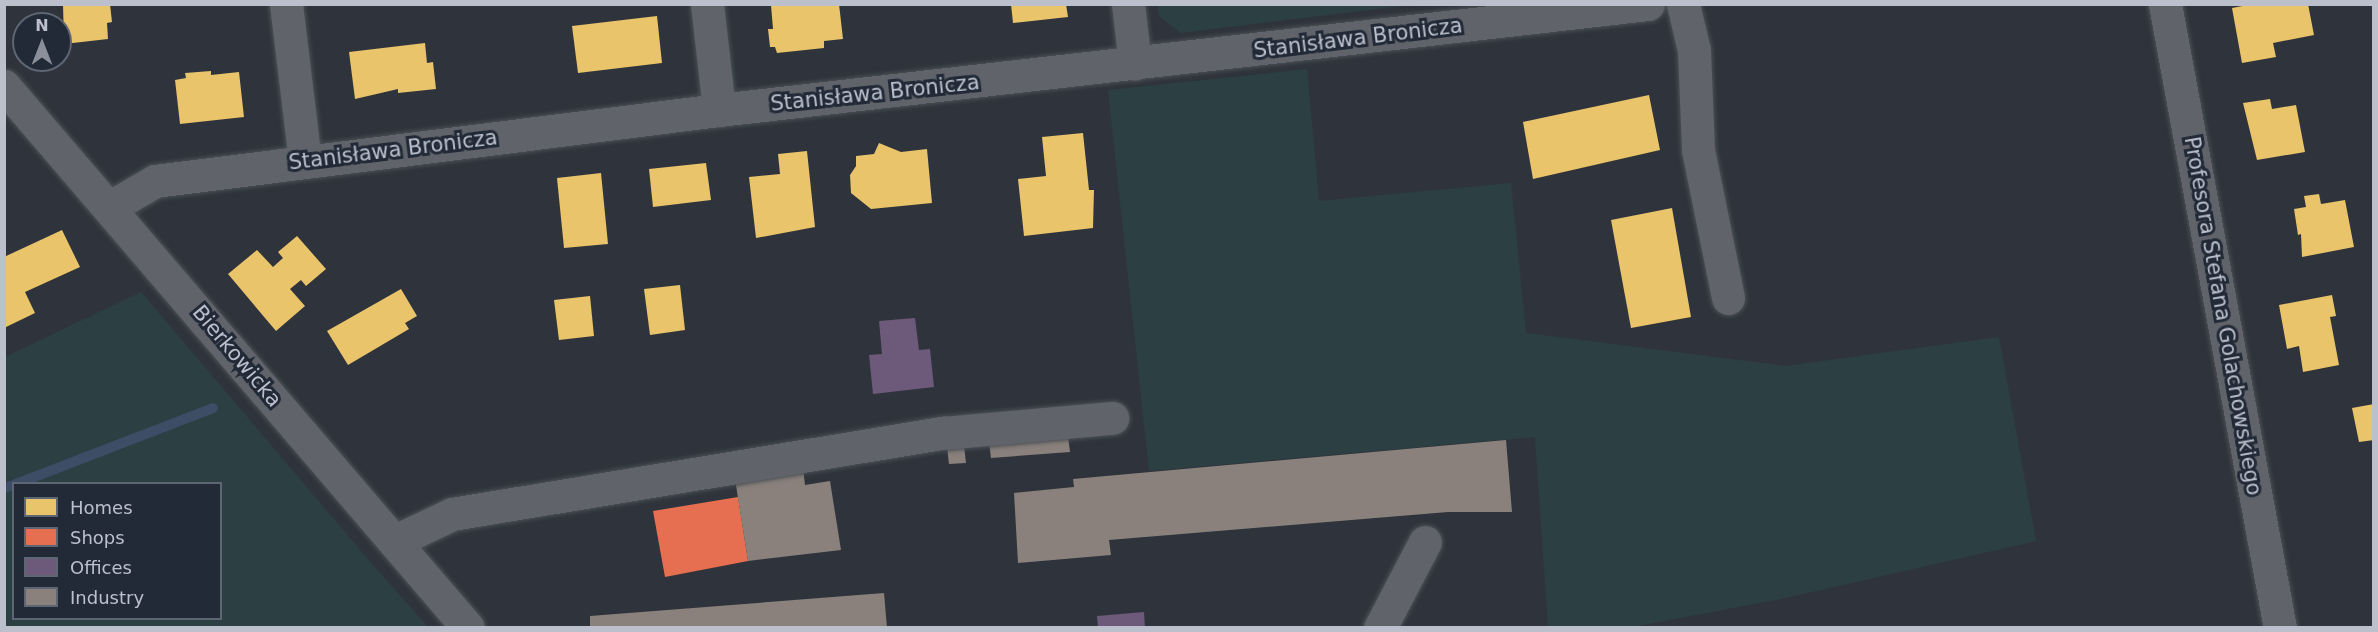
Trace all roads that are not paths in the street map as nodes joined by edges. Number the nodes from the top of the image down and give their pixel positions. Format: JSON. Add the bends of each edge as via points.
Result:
{"nodes":[{"id":1,"x":286,"y":4,"type":"edge"},
{"id":2,"x":707,"y":4,"type":"edge"},
{"id":3,"x":1128,"y":4,"type":"edge"},
{"id":4,"x":1648,"y":4,"type":"edge"},
{"id":5,"x":1683,"y":4,"type":"edge"},
{"id":6,"x":2165,"y":4,"type":"edge"},
{"id":7,"x":1135,"y":64,"type":"junction"},
{"id":8,"x":4,"y":86,"type":"edge"},
{"id":9,"x":720,"y":110,"type":"junction"},
{"id":10,"x":305,"y":161,"type":"junction"},
{"id":11,"x":110,"y":207,"type":"junction"},
{"id":12,"x":1728,"y":298,"type":"dead end"},
{"id":13,"x":1112,"y":418,"type":"dead end"},
{"id":14,"x":394,"y":541,"type":"junction"},
{"id":15,"x":1425,"y":542,"type":"dead end"},
{"id":16,"x":468,"y":627,"type":"edge"},
{"id":17,"x":1380,"y":627,"type":"edge"},
{"id":18,"x":2280,"y":627,"type":"edge"}],
"edges":[{"from":1,"to":10,"type":"street"},
{"from":2,"to":9,"type":"street"},
{"from":3,"to":7,"type":"street"},
{"from":4,"to":7,"type":"street","name":"Stanisława Bronicza"},
{"from":5,"to":12,"type":"street","via":[[1694,50],[1698,150]]},
{"from":6,"to":18,"type":"street","name":"Profesora Stefana Golachowskiego"},
{"from":7,"to":9,"type":"street","name":"Stanisława Bronicza"},
{"from":8,"to":11,"type":"street","name":"Bierkowicka"},
{"from":9,"to":10,"type":"street","name":"Stanisława Bronicza"},
{"from":10,"to":11,"type":"street","name":"Stanisława Bronicza","via":[[155,181]]},
{"from":11,"to":14,"type":"street","name":"Bierkowicka"},
{"from":13,"to":14,"type":"street","via":[[943,433],[452,514]]},
{"from":14,"to":16,"type":"street","name":"Bierkowicka"},
{"from":15,"to":17,"type":"street"}]}
